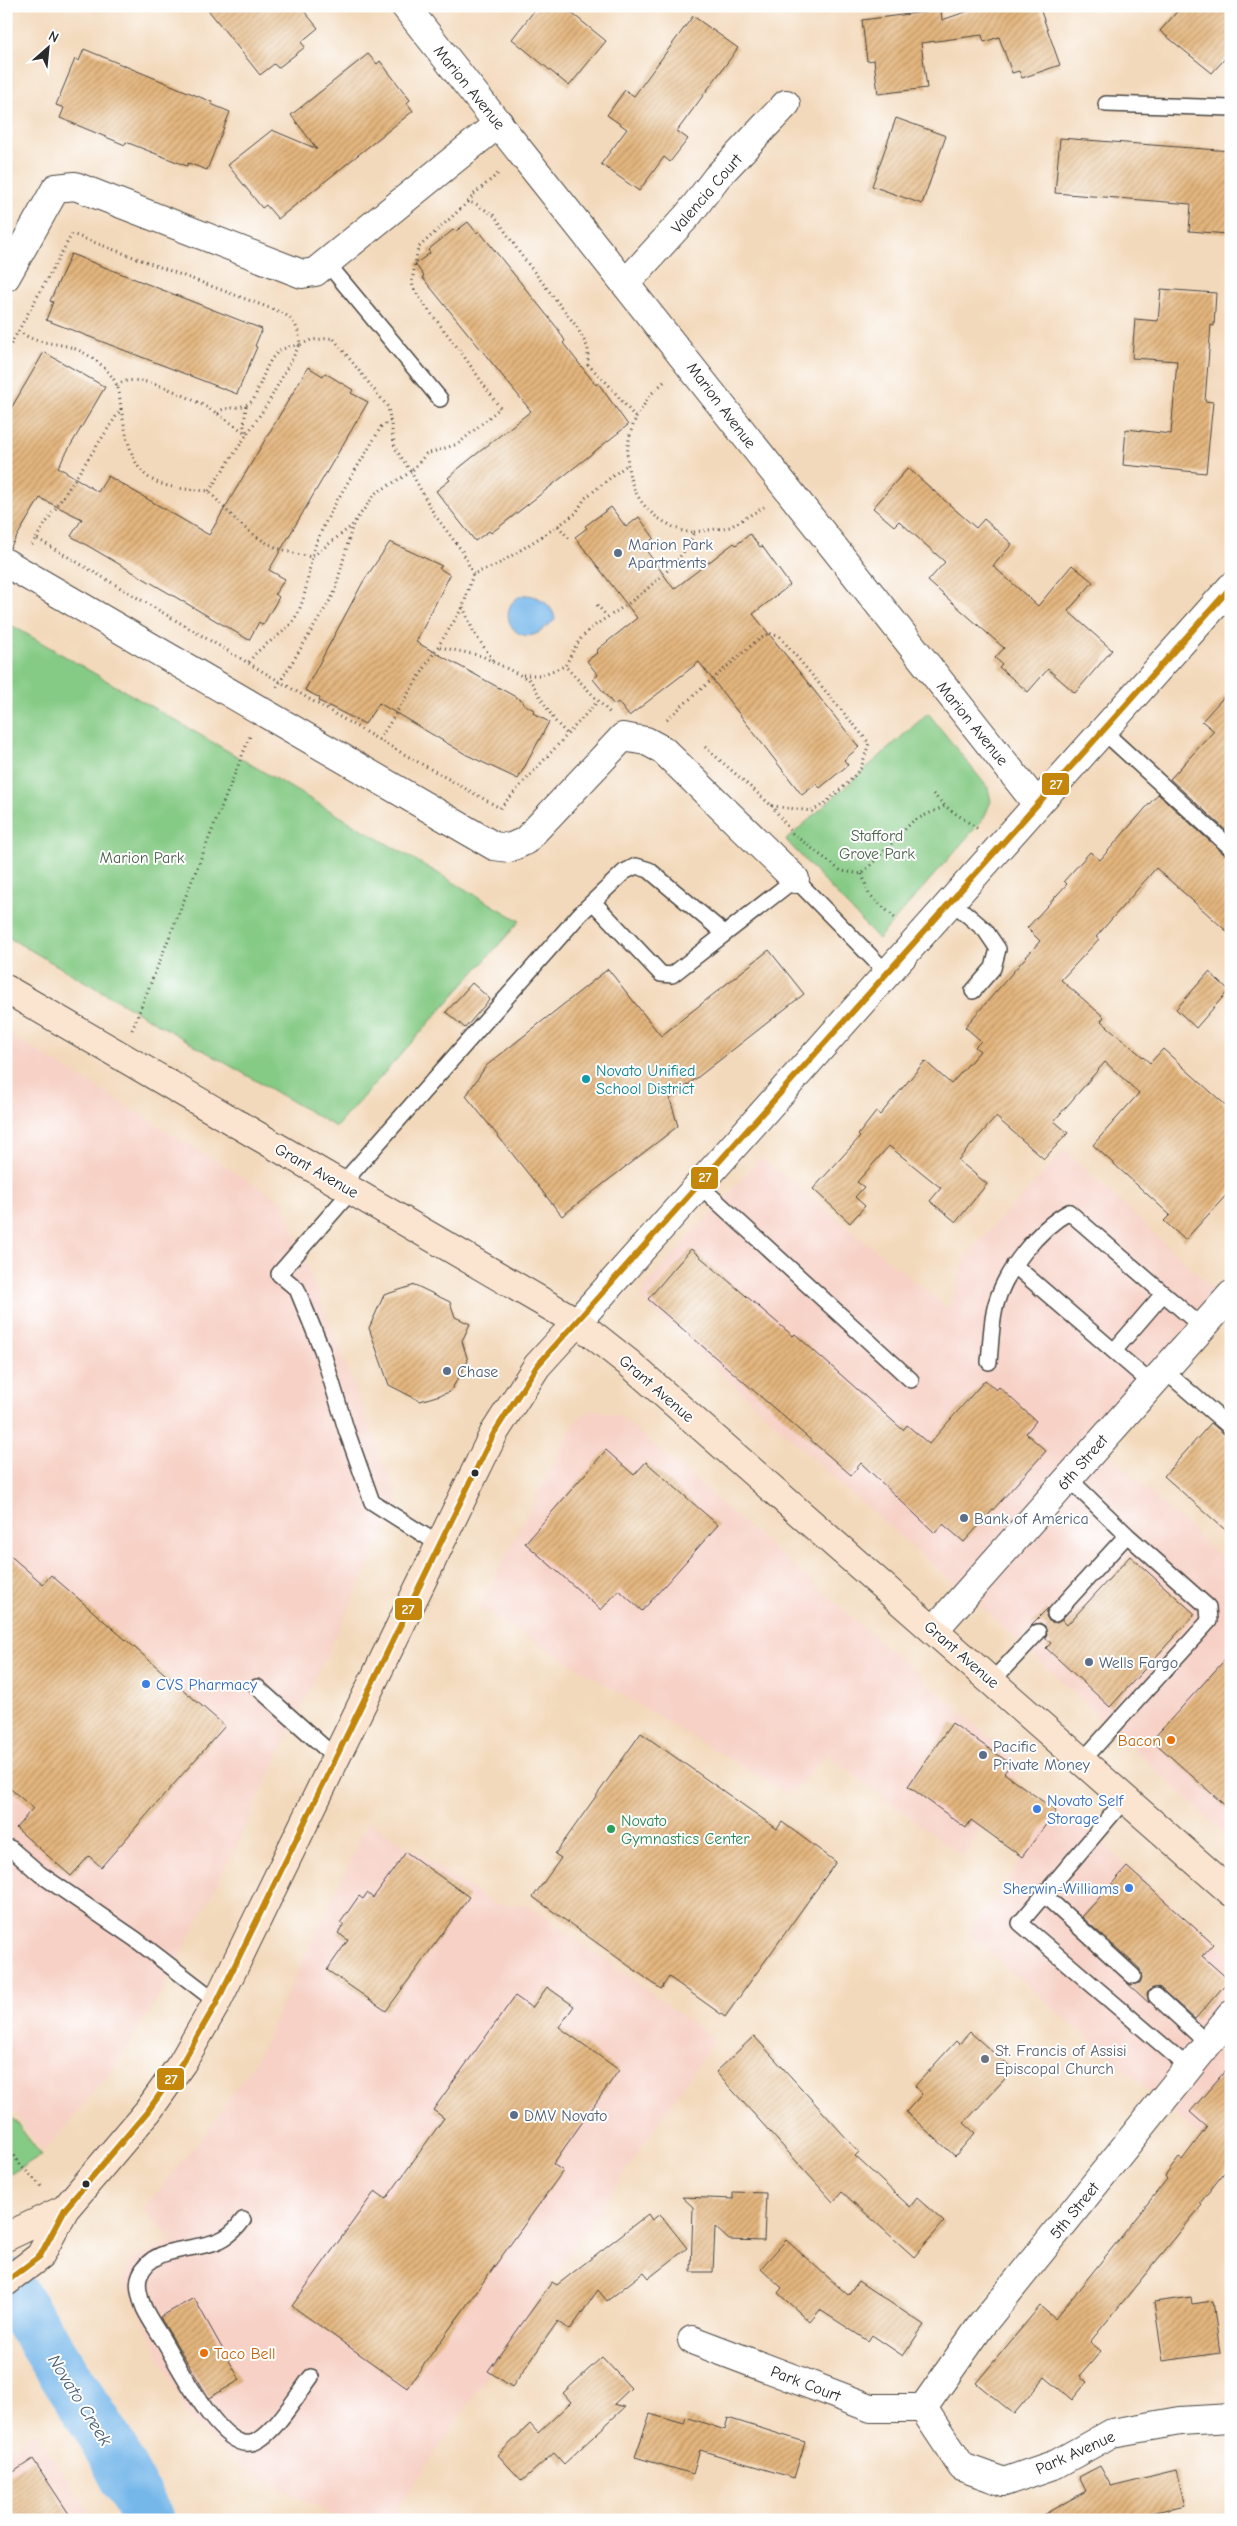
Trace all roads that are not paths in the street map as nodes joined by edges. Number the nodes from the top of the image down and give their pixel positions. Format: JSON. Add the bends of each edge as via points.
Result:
{"nodes":[{"id":1,"x":405,"y":6,"type":"edge"},
{"id":2,"x":786,"y":104,"type":"dead end"},
{"id":3,"x":1106,"y":104,"type":"dead end"},
{"id":4,"x":1231,"y":108,"type":"edge"},
{"id":5,"x":498,"y":123,"type":"junction"},
{"id":6,"x":327,"y":262,"type":"junction"},
{"id":7,"x":6,"y":277,"type":"edge"},
{"id":8,"x":626,"y":283,"type":"junction"},
{"id":9,"x":440,"y":399,"type":"dead end"},
{"id":10,"x":18,"y":557,"type":"edge"},
{"id":11,"x":1231,"y":587,"type":"edge"},
{"id":12,"x":1103,"y":731,"type":"junction"},
{"id":13,"x":1037,"y":804,"type":"junction"},
{"id":14,"x":1231,"y":848,"type":"edge"},
{"id":15,"x":795,"y":879,"type":"junction"},
{"id":16,"x":951,"y":901,"type":"junction"},
{"id":17,"x":593,"y":902,"type":"junction"},
{"id":18,"x":724,"y":934,"type":"junction"},
{"id":19,"x":888,"y":973,"type":"junction"},
{"id":20,"x":6,"y":989,"type":"edge"},
{"id":21,"x":973,"y":991,"type":"dead end"},
{"id":22,"x":699,"y":1185,"type":"junction"},
{"id":23,"x":347,"y":1187,"type":"junction"},
{"id":24,"x":1014,"y":1265,"type":"junction"},
{"id":25,"x":1162,"y":1294,"type":"junction"},
{"id":26,"x":1231,"y":1295,"type":"edge"},
{"id":27,"x":577,"y":1322,"type":"junction"},
{"id":28,"x":1202,"y":1327,"type":"junction"},
{"id":29,"x":1114,"y":1351,"type":"junction"},
{"id":30,"x":989,"y":1362,"type":"dead end"},
{"id":31,"x":1158,"y":1377,"type":"junction"},
{"id":32,"x":911,"y":1380,"type":"dead end"},
{"id":33,"x":1231,"y":1428,"type":"edge"},
{"id":34,"x":1068,"y":1478,"type":"junction"},
{"id":35,"x":1127,"y":1535,"type":"junction"},
{"id":36,"x":440,"y":1545,"type":"junction"},
{"id":37,"x":1055,"y":1614,"type":"dead end"},
{"id":38,"x":934,"y":1630,"type":"junction"},
{"id":39,"x":1038,"y":1632,"type":"dead end"},
{"id":40,"x":992,"y":1681,"type":"junction"},
{"id":41,"x":257,"y":1687,"type":"dead end"},
{"id":42,"x":336,"y":1758,"type":"junction"},
{"id":43,"x":1082,"y":1761,"type":"junction"},
{"id":44,"x":1125,"y":1799,"type":"junction"},
{"id":45,"x":10,"y":1848,"type":"dead end"},
{"id":46,"x":1231,"y":1892,"type":"edge"},
{"id":47,"x":1044,"y":1895,"type":"junction"},
{"id":48,"x":1133,"y":1976,"type":"dead end"},
{"id":49,"x":1156,"y":1996,"type":"dead end"},
{"id":50,"x":217,"y":2002,"type":"junction"},
{"id":51,"x":1231,"y":2015,"type":"edge"},
{"id":52,"x":1207,"y":2044,"type":"junction"},
{"id":53,"x":1188,"y":2067,"type":"junction"},
{"id":54,"x":65,"y":2210,"type":"junction"},
{"id":55,"x":243,"y":2220,"type":"dead end"},
{"id":56,"x":9,"y":2235,"type":"edge"},
{"id":57,"x":6,"y":2282,"type":"edge"},
{"id":58,"x":692,"y":2340,"type":"dead end"},
{"id":59,"x":311,"y":2377,"type":"dead end"},
{"id":60,"x":923,"y":2408,"type":"junction"},
{"id":61,"x":1231,"y":2418,"type":"edge"}],
"edges":[{"from":1,"to":5,"type":"street","name":"Marion Avenue"},
{"from":2,"to":8,"type":"street","name":"Valencia Court","via":[[717,177],[688,215]]},
{"from":3,"to":4,"type":"lane"},
{"from":5,"to":6,"type":"street"},
{"from":5,"to":8,"type":"street","name":"Marion Avenue"},
{"from":6,"to":7,"type":"street","via":[[315,272],[302,274],[75,186],[56,188]]},
{"from":6,"to":9,"type":"lane"},
{"from":8,"to":13,"type":"street","name":"Marion Avenue"},
{"from":10,"to":15,"type":"street","via":[[494,846],[509,848],[525,840],[623,737],[646,741],[663,750]]},
{"from":11,"to":12,"type":"street"},
{"from":12,"to":13,"type":"street"},
{"from":12,"to":14,"type":"lane"},
{"from":13,"to":16,"type":"street"},
{"from":15,"to":18,"type":"lane"},
{"from":15,"to":19,"type":"lane"},
{"from":16,"to":19,"type":"street"},
{"from":16,"to":21,"type":"lane","via":[[985,930],[998,949],[993,968]]},
{"from":17,"to":18,"type":"lane","via":[[624,872],[636,866],[649,870]]},
{"from":17,"to":18,"type":"lane","via":[[662,974],[672,975]]},
{"from":17,"to":23,"type":"lane"},
{"from":19,"to":22,"type":"street"},
{"from":20,"to":23,"type":"street","name":"Grant Avenue"},
{"from":22,"to":27,"type":"street"},
{"from":22,"to":32,"type":"lane"},
{"from":23,"to":27,"type":"street","name":"Grant Avenue"},
{"from":23,"to":36,"type":"lane","via":[[279,1274],[297,1289],[322,1350],[372,1502]]},
{"from":24,"to":25,"type":"lane","via":[[1048,1226],[1069,1212]]},
{"from":24,"to":29,"type":"lane"},
{"from":24,"to":30,"type":"lane","via":[[996,1304]]},
{"from":25,"to":28,"type":"lane"},
{"from":25,"to":29,"type":"lane"},
{"from":26,"to":28,"type":"street","name":"6th Street"},
{"from":27,"to":36,"type":"street","via":[[537,1366],[494,1433]]},
{"from":27,"to":38,"type":"street","name":"Grant Avenue","via":[[630,1364]]},
{"from":28,"to":31,"type":"street","name":"6th Street"},
{"from":29,"to":31,"type":"lane"},
{"from":31,"to":33,"type":"lane"},
{"from":31,"to":34,"type":"street","name":"6th Street"},
{"from":34,"to":35,"type":"lane"},
{"from":34,"to":38,"type":"street","name":"6th Street"},
{"from":35,"to":37,"type":"lane"},
{"from":35,"to":43,"type":"lane","via":[[1208,1607],[1209,1621]]},
{"from":36,"to":42,"type":"street"},
{"from":38,"to":40,"type":"street","name":"Grant Avenue"},
{"from":39,"to":40,"type":"lane"},
{"from":40,"to":43,"type":"street","name":"Grant Avenue"},
{"from":41,"to":42,"type":"lane"},
{"from":42,"to":50,"type":"street"},
{"from":43,"to":44,"type":"street","name":"Grant Avenue"},
{"from":44,"to":46,"type":"street","name":"Grant Avenue"},
{"from":44,"to":47,"type":"lane"},
{"from":45,"to":50,"type":"lane","via":[[40,1874],[135,1939]]},
{"from":47,"to":48,"type":"lane"},
{"from":47,"to":53,"type":"lane","via":[[1020,1923]]},
{"from":49,"to":52,"type":"lane"},
{"from":50,"to":54,"type":"street","via":[[182,2063],[148,2111]]},
{"from":51,"to":52,"type":"street","name":"5th Street"},
{"from":52,"to":53,"type":"street","name":"5th Street"},
{"from":53,"to":60,"type":"street","name":"5th Street","via":[[980,2328]]},
{"from":54,"to":56,"type":"street"},
{"from":54,"to":57,"type":"street","via":[[40,2256]]},
{"from":55,"to":59,"type":"lane","via":[[223,2239],[167,2253],[143,2268],[139,2288],[144,2308],[203,2409],[226,2434],[242,2443],[252,2444],[268,2434]]},
{"from":58,"to":60,"type":"street","name":"Park Court","via":[[871,2408]]},
{"from":60,"to":61,"type":"street","name":"Park Avenue","via":[[962,2466],[1004,2482],[1056,2464],[1112,2433],[1180,2421]]}]}
